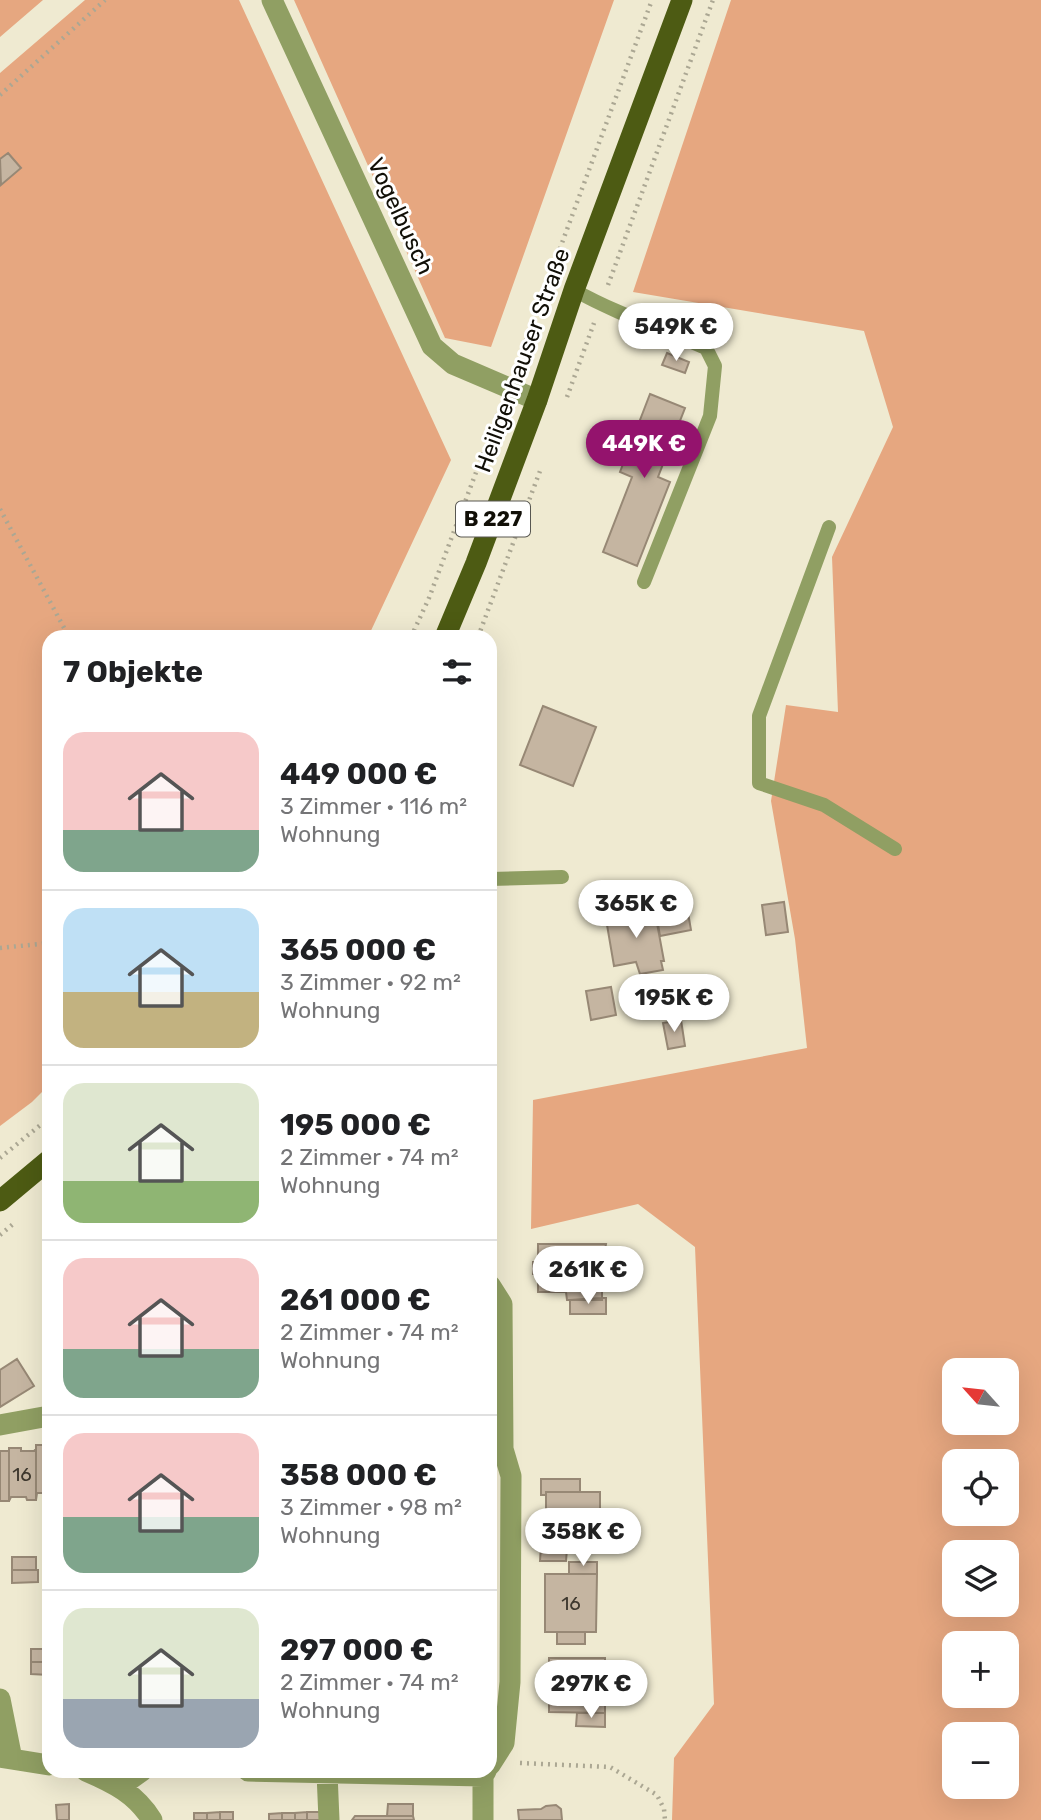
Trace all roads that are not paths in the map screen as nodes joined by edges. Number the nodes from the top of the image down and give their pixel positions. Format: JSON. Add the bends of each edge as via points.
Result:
{"nodes":[{"id":1,"x":272,"y":0,"type":"edge"},
{"id":2,"x":682,"y":0,"type":"edge"},
{"id":3,"x":574,"y":290,"type":"junction"},
{"id":4,"x":537,"y":400,"type":"junction"},
{"id":5,"x":829,"y":527,"type":"dead end"},
{"id":6,"x":644,"y":582,"type":"dead end"},
{"id":7,"x":447,"y":630,"type":"edge"},
{"id":8,"x":895,"y":849,"type":"dead end"},
{"id":9,"x":562,"y":877,"type":"dead end"},
{"id":10,"x":497,"y":879,"type":"edge"},
{"id":11,"x":42,"y":1166,"type":"edge"},
{"id":12,"x":0,"y":1201,"type":"edge"},
{"id":13,"x":497,"y":1296,"type":"edge"},
{"id":14,"x":42,"y":1417,"type":"edge"},
{"id":15,"x":0,"y":1424,"type":"edge"},
{"id":16,"x":0,"y":1699,"type":"edge"},
{"id":17,"x":497,"y":1754,"type":"edge"},
{"id":18,"x":6,"y":1758,"type":"edge"},
{"id":19,"x":42,"y":1764,"type":"edge"},
{"id":20,"x":102,"y":1778,"type":"edge"},
{"id":21,"x":132,"y":1778,"type":"edge"},
{"id":22,"x":327,"y":1778,"type":"edge"},
{"id":23,"x":487,"y":1778,"type":"edge"},
{"id":24,"x":121,"y":1786,"type":"junction"},
{"id":25,"x":152,"y":1820,"type":"edge"},
{"id":26,"x":329,"y":1820,"type":"edge"},
{"id":27,"x":484,"y":1820,"type":"edge"}],
"edges":[{"from":1,"to":4,"type":"street","name":"Vogelbusch","via":[[432,346],[453,364]]},
{"from":2,"to":3,"type":"main road","name":"Heiligenhauser Straße","number":"B 227"},
{"from":3,"to":4,"type":"main road","name":"Heiligenhauser Straße","number":"B 227"},
{"from":3,"to":6,"type":"lane","via":[[706,348],[715,366],[709,416]]},
{"from":4,"to":7,"type":"main road","name":"Heiligenhauser Straße","number":"B 227"},
{"from":5,"to":8,"type":"lane","via":[[759,716],[759,783],[824,805]]},
{"from":9,"to":10,"type":"lane"},
{"from":11,"to":12,"type":"main road"},
{"from":13,"to":17,"type":"street","via":[[502,1304],[503,1449],[511,1476],[510,1682],[504,1743]]},
{"from":14,"to":15,"type":"street"},
{"from":16,"to":18,"type":"street"},
{"from":18,"to":19,"type":"street"},
{"from":20,"to":24,"type":"street"},
{"from":21,"to":24,"type":"street"},
{"from":22,"to":26,"type":"street"},
{"from":23,"to":27,"type":"street"},
{"from":24,"to":25,"type":"street"}]}
